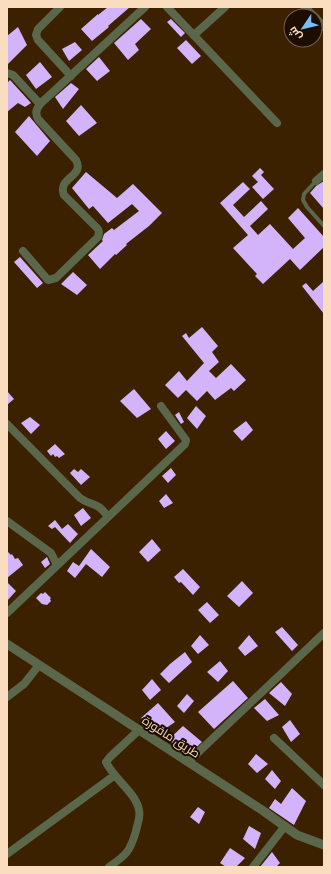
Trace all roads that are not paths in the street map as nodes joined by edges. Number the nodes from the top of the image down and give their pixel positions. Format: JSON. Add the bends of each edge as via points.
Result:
{"nodes":[{"id":1,"x":60,"y":7,"type":"edge"},
{"id":2,"x":145,"y":7,"type":"edge"},
{"id":3,"x":166,"y":7,"type":"edge"},
{"id":4,"x":225,"y":7,"type":"edge"},
{"id":5,"x":194,"y":35,"type":"junction"},
{"id":6,"x":7,"y":73,"type":"edge"},
{"id":7,"x":71,"y":76,"type":"junction"},
{"id":8,"x":40,"y":104,"type":"junction"},
{"id":9,"x":277,"y":123,"type":"dead end"},
{"id":10,"x":324,"y":174,"type":"edge"},
{"id":11,"x":316,"y":181,"type":"joint"},
{"id":12,"x":324,"y":226,"type":"edge"},
{"id":13,"x":22,"y":251,"type":"dead end"},
{"id":14,"x":161,"y":406,"type":"dead end"},
{"id":15,"x":7,"y":424,"type":"edge"},
{"id":16,"x":108,"y":517,"type":"junction"},
{"id":17,"x":7,"y":522,"type":"edge"},
{"id":18,"x":57,"y":565,"type":"junction"},
{"id":19,"x":7,"y":613,"type":"edge"},
{"id":20,"x":324,"y":633,"type":"edge"},
{"id":21,"x":7,"y":644,"type":"edge"},
{"id":22,"x":39,"y":665,"type":"junction"},
{"id":23,"x":7,"y":697,"type":"edge"},
{"id":24,"x":139,"y":730,"type":"junction"},
{"id":25,"x":274,"y":738,"type":"dead end"},
{"id":26,"x":188,"y":762,"type":"junction"},
{"id":27,"x":115,"y":775,"type":"junction"},
{"id":28,"x":324,"y":785,"type":"edge"},
{"id":29,"x":285,"y":826,"type":"junction"},
{"id":30,"x":324,"y":845,"type":"edge"},
{"id":31,"x":7,"y":854,"type":"edge"},
{"id":32,"x":109,"y":867,"type":"edge"},
{"id":33,"x":253,"y":867,"type":"edge"}],
"edges":[{"from":1,"to":7,"type":"street","via":[[36,34],[38,40]]},
{"from":2,"to":7,"type":"street"},
{"from":3,"to":5,"type":"street"},
{"from":4,"to":5,"type":"street"},
{"from":5,"to":9,"type":"street"},
{"from":6,"to":8,"type":"street","via":[[13,75]]},
{"from":7,"to":8,"type":"street"},
{"from":8,"to":13,"type":"street","via":[[36,111],[38,119],[79,165],[62,190],[100,232],[98,237],[52,280],[48,280]]},
{"from":10,"to":11,"type":"street"},
{"from":11,"to":12,"type":"lane","via":[[304,194],[303,200]]},
{"from":14,"to":16,"type":"street","via":[[186,440],[185,444]]},
{"from":15,"to":16,"type":"street","via":[[80,498],[102,508]]},
{"from":16,"to":18,"type":"street"},
{"from":17,"to":18,"type":"street","via":[[51,553]]},
{"from":18,"to":19,"type":"street"},
{"from":20,"to":26,"type":"street"},
{"from":21,"to":22,"type":"street","name":"طريق ماقورة"},
{"from":22,"to":23,"type":"street","via":[[24,684]]},
{"from":22,"to":24,"type":"street","name":"طريق ماقورة"},
{"from":24,"to":26,"type":"street","name":"طريق ماقورة"},
{"from":24,"to":27,"type":"street","via":[[106,762]]},
{"from":25,"to":28,"type":"street"},
{"from":26,"to":29,"type":"street","name":"طريق ماقورة"},
{"from":27,"to":31,"type":"street"},
{"from":27,"to":32,"type":"street","via":[[136,803],[140,817],[132,846]]},
{"from":29,"to":30,"type":"street","name":"طريق ماقورة"},
{"from":29,"to":33,"type":"street"}]}
